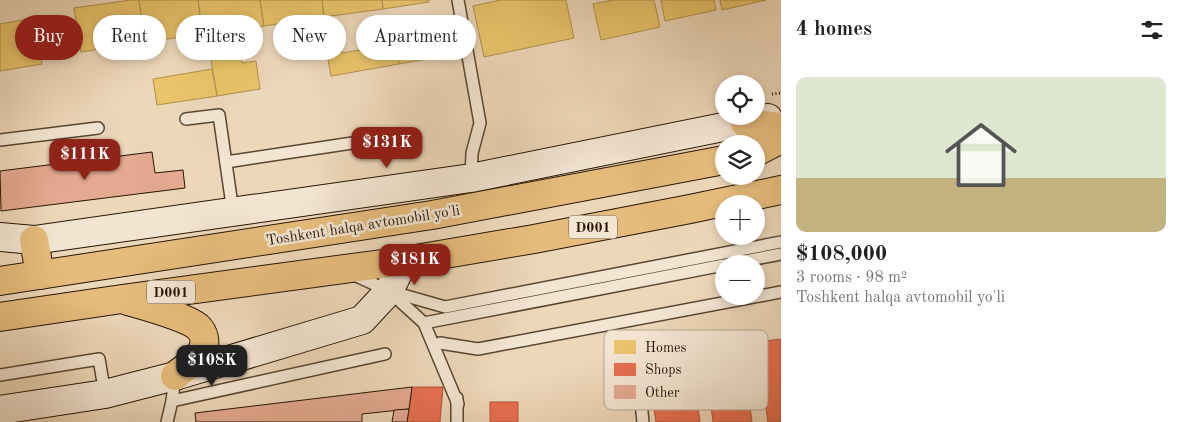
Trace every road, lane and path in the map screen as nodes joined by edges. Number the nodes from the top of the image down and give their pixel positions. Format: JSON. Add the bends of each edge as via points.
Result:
{"nodes":[{"id":1,"x":458,"y":0,"type":"edge"},
{"id":2,"x":781,"y":115,"type":"edge"},
{"id":3,"x":186,"y":119,"type":"dead end"},
{"id":4,"x":765,"y":119,"type":"edge"},
{"id":5,"x":735,"y":125,"type":"edge"},
{"id":6,"x":763,"y":125,"type":"edge"},
{"id":7,"x":781,"y":127,"type":"edge"},
{"id":8,"x":98,"y":128,"type":"dead end"},
{"id":9,"x":379,"y":139,"type":"dead end"},
{"id":10,"x":781,"y":139,"type":"edge"},
{"id":11,"x":0,"y":140,"type":"edge"},
{"id":12,"x":765,"y":148,"type":"edge"},
{"id":13,"x":781,"y":149,"type":"edge"},
{"id":14,"x":765,"y":152,"type":"edge"},
{"id":15,"x":226,"y":162,"type":"junction"},
{"id":16,"x":715,"y":162,"type":"edge"},
{"id":17,"x":471,"y":178,"type":"junction"},
{"id":18,"x":781,"y":190,"type":"edge"},
{"id":19,"x":233,"y":212,"type":"junction"},
{"id":20,"x":0,"y":237,"type":"edge"},
{"id":21,"x":34,"y":240,"type":"junction"},
{"id":22,"x":781,"y":242,"type":"edge"},
{"id":23,"x":781,"y":254,"type":"edge"},
{"id":24,"x":765,"y":257,"type":"edge"},
{"id":25,"x":404,"y":261,"type":"junction"},
{"id":26,"x":715,"y":267,"type":"edge"},
{"id":27,"x":341,"y":269,"type":"junction"},
{"id":28,"x":40,"y":276,"type":"junction"},
{"id":29,"x":0,"y":281,"type":"edge"},
{"id":30,"x":389,"y":291,"type":"junction"},
{"id":31,"x":781,"y":292,"type":"edge"},
{"id":32,"x":122,"y":298,"type":"junction"},
{"id":33,"x":0,"y":317,"type":"edge"},
{"id":34,"x":428,"y":322,"type":"junction"},
{"id":35,"x":440,"y":343,"type":"junction"},
{"id":36,"x":385,"y":354,"type":"dead end"},
{"id":37,"x":0,"y":375,"type":"edge"},
{"id":38,"x":174,"y":388,"type":"junction"},
{"id":39,"x":105,"y":394,"type":"junction"},
{"id":40,"x":458,"y":404,"type":"junction"},
{"id":41,"x":0,"y":410,"type":"edge"},
{"id":42,"x":167,"y":422,"type":"edge"},
{"id":43,"x":456,"y":422,"type":"edge"}],
"edges":[{"from":1,"to":17,"type":"lane","via":[[480,123],[472,153]]},
{"from":2,"to":4,"type":"street"},
{"from":3,"to":15,"type":"lane","via":[[219,115]]},
{"from":5,"to":17,"type":"street"},
{"from":6,"to":7,"type":"highway"},
{"from":8,"to":11,"type":"lane"},
{"from":9,"to":15,"type":"lane"},
{"from":10,"to":12,"type":"highway"},
{"from":13,"to":14,"type":"highway"},
{"from":15,"to":19,"type":"lane"},
{"from":16,"to":28,"type":"highway","name":"Toshkent halqa avtomobil yo'li","number":"D001","via":[[432,215]]},
{"from":17,"to":19,"type":"street"},
{"from":18,"to":25,"type":"highway","number":"D001"},
{"from":19,"to":21,"type":"street"},
{"from":20,"to":21,"type":"street"},
{"from":21,"to":28,"type":"highway"},
{"from":22,"to":30,"type":"lane","via":[[445,307]]},
{"from":23,"to":24,"type":"lane"},
{"from":25,"to":27,"type":"highway","number":"D001"},
{"from":25,"to":30,"type":"street"},
{"from":26,"to":34,"type":"lane"},
{"from":27,"to":30,"type":"lane"},
{"from":27,"to":32,"type":"highway","number":"D001"},
{"from":28,"to":29,"type":"highway","name":"Toshkent halqa avtomobil yo'li","number":"D001"},
{"from":30,"to":34,"type":"lane"},
{"from":30,"to":38,"type":"street","via":[[362,320]]},
{"from":31,"to":35,"type":"lane","via":[[478,349]]},
{"from":32,"to":33,"type":"highway","number":"D001"},
{"from":32,"to":38,"type":"highway","via":[[184,320],[203,334],[201,352]]},
{"from":34,"to":35,"type":"lane"},
{"from":34,"to":40,"type":"lane"},
{"from":35,"to":40,"type":"lane","via":[[456,382]]},
{"from":36,"to":38,"type":"lane"},
{"from":37,"to":39,"type":"lane","via":[[99,359]]},
{"from":38,"to":39,"type":"street"},
{"from":38,"to":42,"type":"lane"},
{"from":39,"to":41,"type":"street"},
{"from":40,"to":43,"type":"lane"}]}
